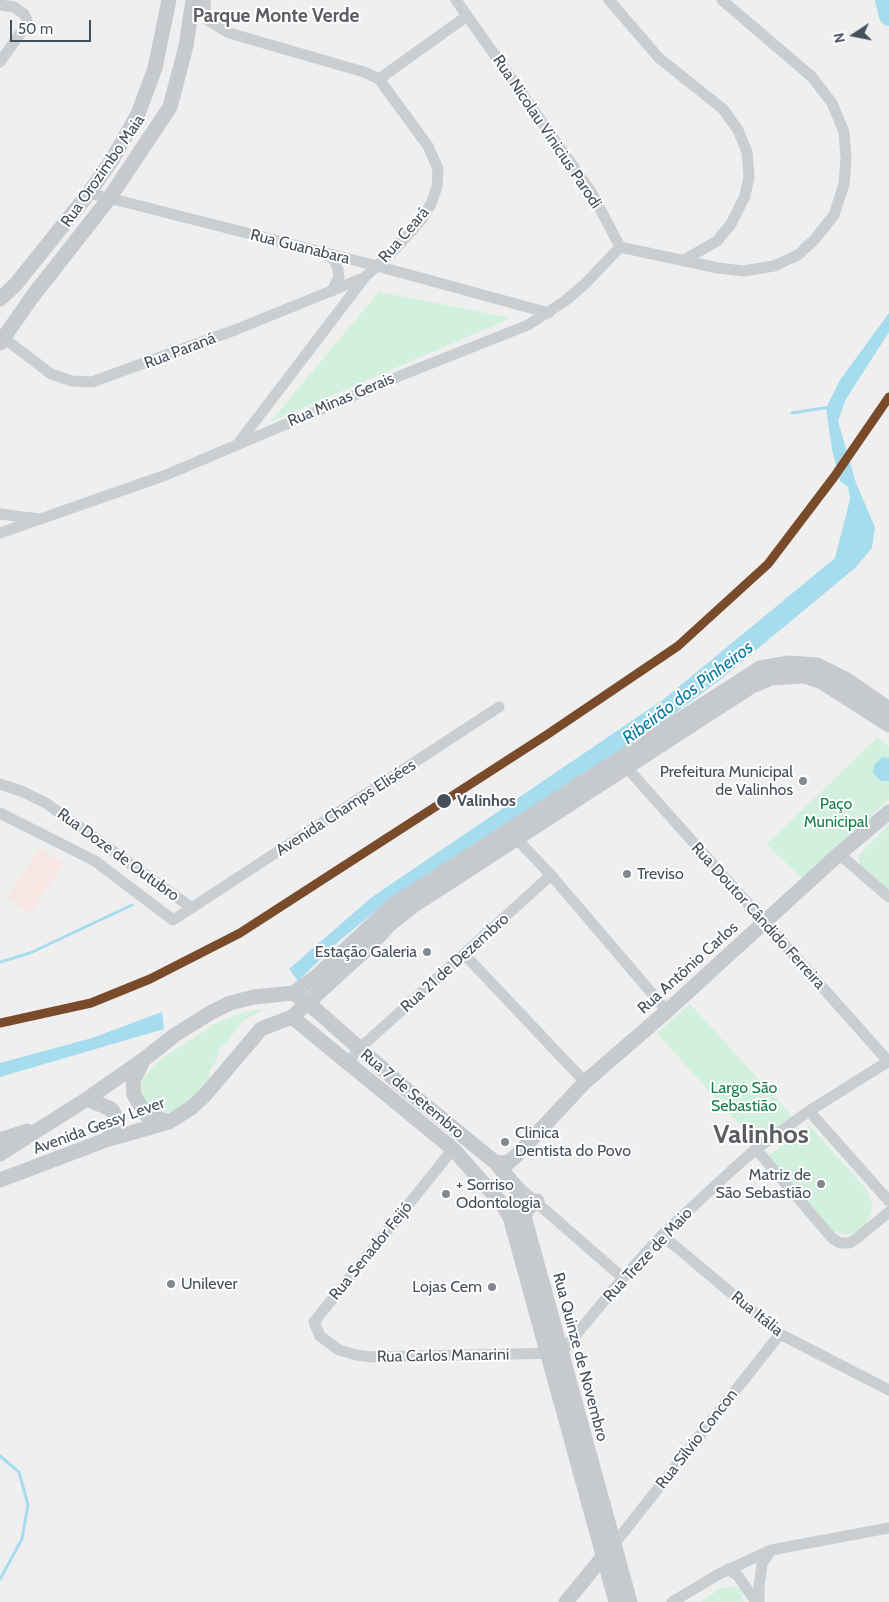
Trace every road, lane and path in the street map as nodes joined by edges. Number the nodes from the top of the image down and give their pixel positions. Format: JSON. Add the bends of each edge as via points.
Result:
{"nodes":[{"id":1,"x":169,"y":0,"type":"edge"},
{"id":2,"x":193,"y":0,"type":"edge"},
{"id":3,"x":205,"y":0,"type":"edge"},
{"id":4,"x":456,"y":0,"type":"edge"},
{"id":5,"x":609,"y":0,"type":"edge"},
{"id":6,"x":722,"y":0,"type":"edge"},
{"id":7,"x":0,"y":5,"type":"edge"},
{"id":8,"x":466,"y":16,"type":"junction"},
{"id":9,"x":0,"y":62,"type":"edge"},
{"id":10,"x":379,"y":79,"type":"junction"},
{"id":11,"x":89,"y":193,"type":"junction"},
{"id":12,"x":108,"y":200,"type":"junction"},
{"id":13,"x":620,"y":247,"type":"junction"},
{"id":14,"x":327,"y":254,"type":"junction"},
{"id":15,"x":684,"y":260,"type":"junction"},
{"id":16,"x":377,"y":266,"type":"junction"},
{"id":17,"x":365,"y":277,"type":"junction"},
{"id":18,"x":332,"y":291,"type":"junction"},
{"id":19,"x":0,"y":299,"type":"edge"},
{"id":20,"x":549,"y":313,"type":"junction"},
{"id":21,"x":1,"y":338,"type":"edge"},
{"id":22,"x":238,"y":443,"type":"junction"},
{"id":23,"x":0,"y":514,"type":"edge"},
{"id":24,"x":40,"y":520,"type":"junction"},
{"id":25,"x":0,"y":533,"type":"edge"},
{"id":26,"x":499,"y":707,"type":"dead end"},
{"id":27,"x":889,"y":709,"type":"edge"},
{"id":28,"x":889,"y":725,"type":"edge"},
{"id":29,"x":628,"y":769,"type":"junction"},
{"id":30,"x":0,"y":784,"type":"edge"},
{"id":31,"x":889,"y":812,"type":"edge"},
{"id":32,"x":0,"y":813,"type":"edge"},
{"id":33,"x":512,"y":834,"type":"junction"},
{"id":34,"x":839,"y":854,"type":"junction"},
{"id":35,"x":551,"y":875,"type":"junction"},
{"id":36,"x":889,"y":897,"type":"edge"},
{"id":37,"x":192,"y":908,"type":"junction"},
{"id":38,"x":765,"y":922,"type":"junction"},
{"id":39,"x":465,"y":955,"type":"junction"},
{"id":40,"x":293,"y":993,"type":"junction"},
{"id":41,"x":308,"y":1003,"type":"junction"},
{"id":42,"x":668,"y":1011,"type":"junction"},
{"id":43,"x":292,"y":1017,"type":"junction"},
{"id":44,"x":359,"y":1049,"type":"junction"},
{"id":45,"x":143,"y":1060,"type":"junction"},
{"id":46,"x":889,"y":1061,"type":"edge"},
{"id":47,"x":347,"y":1063,"type":"junction"},
{"id":48,"x":585,"y":1082,"type":"junction"},
{"id":49,"x":87,"y":1099,"type":"junction"},
{"id":50,"x":808,"y":1111,"type":"junction"},
{"id":51,"x":169,"y":1122,"type":"junction"},
{"id":52,"x":47,"y":1123,"type":"junction"},
{"id":53,"x":0,"y":1140,"type":"edge"},
{"id":54,"x":106,"y":1140,"type":"junction"},
{"id":55,"x":452,"y":1149,"type":"junction"},
{"id":56,"x":756,"y":1149,"type":"junction"},
{"id":57,"x":0,"y":1154,"type":"edge"},
{"id":58,"x":516,"y":1156,"type":"junction"},
{"id":59,"x":496,"y":1163,"type":"junction"},
{"id":60,"x":0,"y":1180,"type":"edge"},
{"id":61,"x":512,"y":1181,"type":"junction"},
{"id":62,"x":889,"y":1201,"type":"edge"},
{"id":63,"x":537,"y":1202,"type":"junction"},
{"id":64,"x":502,"y":1204,"type":"junction"},
{"id":65,"x":889,"y":1212,"type":"edge"},
{"id":66,"x":525,"y":1216,"type":"junction"},
{"id":67,"x":662,"y":1235,"type":"junction"},
{"id":68,"x":623,"y":1278,"type":"junction"},
{"id":69,"x":780,"y":1334,"type":"junction"},
{"id":70,"x":339,"y":1350,"type":"joint"},
{"id":71,"x":555,"y":1354,"type":"junction"},
{"id":72,"x":889,"y":1390,"type":"edge"},
{"id":73,"x":889,"y":1528,"type":"edge"},
{"id":74,"x":615,"y":1543,"type":"junction"},
{"id":75,"x":771,"y":1550,"type":"junction"},
{"id":76,"x":603,"y":1557,"type":"junction"},
{"id":77,"x":728,"y":1569,"type":"junction"},
{"id":78,"x":566,"y":1602,"type":"edge"},
{"id":79,"x":616,"y":1602,"type":"edge"},
{"id":80,"x":630,"y":1602,"type":"edge"},
{"id":81,"x":672,"y":1602,"type":"edge"},
{"id":82,"x":757,"y":1602,"type":"edge"}],
"edges":[{"from":1,"to":11,"type":"main road","name":"Rua Orozimbo Maia","via":[[155,68],[144,100],[112,160]]},
{"from":2,"to":12,"type":"main road","name":"Rua Orozimbo Maia","via":[[186,46],[170,107]]},
{"from":3,"to":10,"type":"street","via":[[206,15],[217,28],[228,33]]},
{"from":4,"to":8,"type":"street","name":"Rua Nicolau Vinicius Parodi"},
{"from":5,"to":15,"type":"street","via":[[658,58],[723,109],[738,130],[747,152],[749,176],[745,196],[731,224],[717,241]]},
{"from":6,"to":15,"type":"street","via":[[812,77],[832,103],[844,132],[844,184],[834,216],[798,255],[774,266],[743,270]]},
{"from":7,"to":9,"type":"street","via":[[14,7],[24,14],[26,20],[24,28]]},
{"from":8,"to":10,"type":"street"},
{"from":8,"to":13,"type":"street","name":"Rua Nicolau Vinicius Parodi","via":[[592,193]]},
{"from":10,"to":16,"type":"street","name":"Rua Ceará","via":[[428,146],[438,169],[437,187],[422,219]]},
{"from":11,"to":12,"type":"street","name":"Rua Guanabara"},
{"from":11,"to":19,"type":"main road","name":"Rua Orozimbo Maia","via":[[16,284]]},
{"from":12,"to":14,"type":"street","name":"Rua Guanabara"},
{"from":12,"to":21,"type":"main road","name":"Rua Orozimbo Maia"},
{"from":13,"to":15,"type":"street"},
{"from":13,"to":20,"type":"street","name":"Rua Minas Gerais","via":[[586,284]]},
{"from":14,"to":16,"type":"street","name":"Rua Guanabara"},
{"from":14,"to":18,"type":"street","via":[[335,261],[339,277]]},
{"from":16,"to":17,"type":"street","name":"Rua Ceará"},
{"from":16,"to":20,"type":"street","name":"Rua Guanabara"},
{"from":17,"to":18,"type":"street","name":"Rua Paraná"},
{"from":17,"to":22,"type":"street","name":"Rua Ceará"},
{"from":18,"to":21,"type":"street","name":"Rua Paraná","via":[[92,382],[72,381],[51,374]]},
{"from":20,"to":22,"type":"street","name":"Rua Minas Gerais","via":[[519,329]]},
{"from":22,"to":24,"type":"street","name":"Rua Minas Gerais","via":[[166,475]]},
{"from":23,"to":24,"type":"street","name":"Rua Minas Gerais"},
{"from":24,"to":25,"type":"street","name":"Rua Minas Gerais"},
{"from":26,"to":37,"type":"street","name":"Avenida Champs Elisées"},
{"from":27,"to":33,"type":"main road","via":[[817,665],[790,663],[760,668]]},
{"from":28,"to":29,"type":"main road","via":[[820,681],[804,676],[771,678],[752,686]]},
{"from":29,"to":33,"type":"main road"},
{"from":29,"to":38,"type":"street","name":"Rua Doutor Cândido Ferreira"},
{"from":30,"to":37,"type":"street","name":"Rua Doze de Outubro","via":[[46,803]]},
{"from":31,"to":34,"type":"main road","name":"Rua Antônio Carlos"},
{"from":32,"to":37,"type":"street","name":"Rua Doze de Outubro","via":[[96,861],[168,919],[177,919]]},
{"from":33,"to":35,"type":"street"},
{"from":33,"to":40,"type":"main road","via":[[394,904],[317,976]]},
{"from":33,"to":41,"type":"main road","via":[[390,924]]},
{"from":34,"to":36,"type":"street"},
{"from":34,"to":38,"type":"main road","name":"Rua Antônio Carlos"},
{"from":35,"to":39,"type":"street","name":"Rua 21 de Dezembro"},
{"from":35,"to":42,"type":"street"},
{"from":38,"to":42,"type":"main road","name":"Rua Antônio Carlos"},
{"from":38,"to":46,"type":"street","name":"Rua Doutor Cândido Ferreira"},
{"from":39,"to":44,"type":"street","name":"Rua 21 de Dezembro"},
{"from":39,"to":48,"type":"street"},
{"from":40,"to":41,"type":"main road","name":"Rua 7 de Setembro"},
{"from":40,"to":45,"type":"main road","name":"Avenida Gessy Lever","via":[[230,1004],[175,1035]]},
{"from":41,"to":43,"type":"main road"},
{"from":41,"to":44,"type":"main road","name":"Rua 7 de Setembro"},
{"from":42,"to":48,"type":"main road","name":"Rua Antônio Carlos"},
{"from":43,"to":47,"type":"main road","name":"Rua 7 de Setembro"},
{"from":43,"to":51,"type":"main road","name":"Avenida Gessy Lever","via":[[261,1029],[205,1095]]},
{"from":44,"to":47,"type":"street","name":"Rua 21 de Dezembro"},
{"from":44,"to":59,"type":"main road","name":"Rua 7 de Setembro"},
{"from":45,"to":49,"type":"main road","name":"Avenida Gessy Lever"},
{"from":45,"to":51,"type":"main road","via":[[133,1081],[134,1095],[146,1115]]},
{"from":46,"to":50,"type":"street","name":"Rua Treze de Maio"},
{"from":47,"to":55,"type":"main road","name":"Rua 7 de Setembro"},
{"from":48,"to":58,"type":"main road","name":"Rua Antônio Carlos"},
{"from":49,"to":52,"type":"main road","name":"Avenida Gessy Lever"},
{"from":49,"to":54,"type":"main road","via":[[111,1109],[115,1115],[114,1131]]},
{"from":50,"to":56,"type":"street","name":"Rua Treze de Maio"},
{"from":50,"to":62,"type":"street"},
{"from":51,"to":54,"type":"main road","name":"Avenida Gessy Lever"},
{"from":52,"to":53,"type":"main road"},
{"from":52,"to":57,"type":"main road","name":"Avenida Gessy Lever"},
{"from":54,"to":60,"type":"main road","name":"Avenida Gessy Lever"},
{"from":55,"to":64,"type":"main road","name":"Rua 7 de Setembro"},
{"from":55,"to":70,"type":"street","name":"Rua Senador Feijó","via":[[314,1322],[320,1336]]},
{"from":56,"to":65,"type":"street","via":[[832,1238],[840,1243],[856,1239]]},
{"from":56,"to":67,"type":"street","name":"Rua Treze de Maio"},
{"from":58,"to":59,"type":"main road","name":"Rua Antônio Carlos","via":[[509,1162]]},
{"from":58,"to":61,"type":"main road"},
{"from":59,"to":61,"type":"main road","name":"Rua 7 de Setembro"},
{"from":61,"to":63,"type":"street"},
{"from":61,"to":64,"type":"main road"},
{"from":61,"to":66,"type":"main road","name":"Rua Quinze de Novembro"},
{"from":63,"to":66,"type":"main road","via":[[527,1209]]},
{"from":63,"to":68,"type":"street"},
{"from":64,"to":71,"type":"main road","name":"Rua Quinze de Novembro","via":[[510,1217]]},
{"from":66,"to":71,"type":"main road","name":"Rua Quinze de Novembro"},
{"from":67,"to":68,"type":"street","name":"Rua Treze de Maio"},
{"from":67,"to":69,"type":"street","name":"Rua Itália"},
{"from":68,"to":71,"type":"street","name":"Rua Treze de Maio"},
{"from":69,"to":72,"type":"street","name":"Rua Itália"},
{"from":69,"to":74,"type":"street","name":"Rua Sílvio Concon"},
{"from":70,"to":71,"type":"street","name":"Rua Carlos Manarini","via":[[372,1357]]},
{"from":71,"to":74,"type":"main road","name":"Rua Quinze de Novembro"},
{"from":71,"to":76,"type":"main road","name":"Rua Quinze de Novembro"},
{"from":73,"to":75,"type":"street"},
{"from":74,"to":76,"type":"main road"},
{"from":74,"to":80,"type":"main road","name":"Rua Quinze de Novembro"},
{"from":75,"to":77,"type":"street"},
{"from":75,"to":82,"type":"street","via":[[762,1564]]},
{"from":76,"to":78,"type":"main road"},
{"from":76,"to":79,"type":"main road","name":"Rua Quinze de Novembro"},
{"from":77,"to":81,"type":"street"},
{"from":77,"to":82,"type":"street","via":[[738,1576]]}]}
